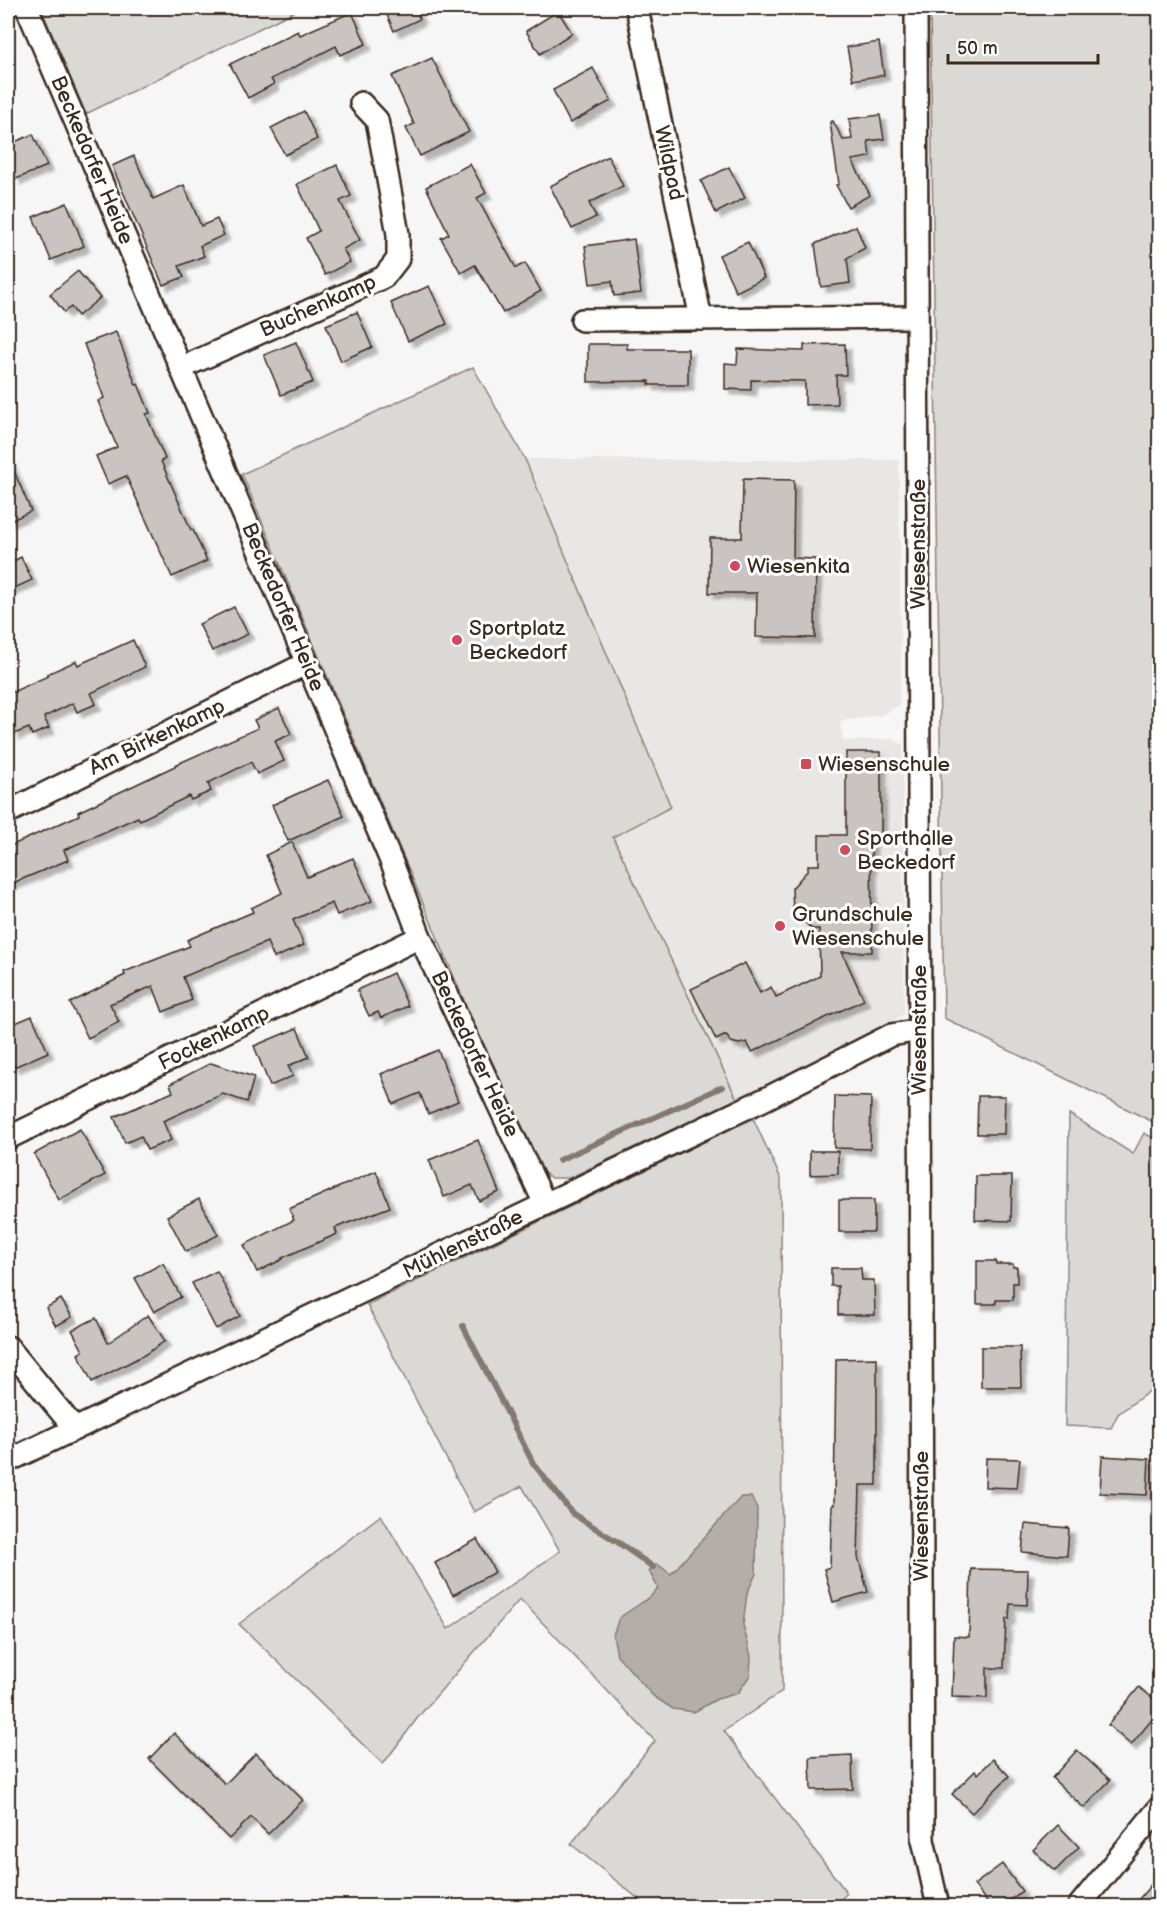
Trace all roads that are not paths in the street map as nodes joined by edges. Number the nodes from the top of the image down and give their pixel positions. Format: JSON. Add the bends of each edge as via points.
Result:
{"nodes":[{"id":1,"x":27,"y":8,"type":"edge"},
{"id":2,"x":637,"y":8,"type":"edge"},
{"id":3,"x":915,"y":8,"type":"edge"},
{"id":4,"x":361,"y":103,"type":"dead end"},
{"id":5,"x":916,"y":317,"type":"junction"},
{"id":6,"x":701,"y":319,"type":"junction"},
{"id":7,"x":582,"y":320,"type":"dead end"},
{"id":8,"x":181,"y":368,"type":"junction"},
{"id":9,"x":307,"y":663,"type":"junction"},
{"id":10,"x":8,"y":812,"type":"edge"},
{"id":11,"x":420,"y":937,"type":"junction"},
{"id":12,"x":920,"y":1030,"type":"junction"},
{"id":13,"x":8,"y":1138,"type":"edge"},
{"id":14,"x":545,"y":1204,"type":"junction"},
{"id":15,"x":8,"y":1347,"type":"edge"},
{"id":16,"x":75,"y":1429,"type":"junction"},
{"id":17,"x":8,"y":1461,"type":"edge"},
{"id":18,"x":1160,"y":1807,"type":"edge"},
{"id":19,"x":938,"y":1906,"type":"edge"},
{"id":20,"x":1082,"y":1906,"type":"edge"}],
"edges":[{"from":1,"to":8,"type":"street","name":"Beckedorfer Heide"},
{"from":2,"to":6,"type":"street","name":"Wildpad"},
{"from":3,"to":5,"type":"street","name":"Wiesenstraße"},
{"from":4,"to":8,"type":"street","name":"Buchenkamp","via":[[377,120],[398,234],[398,259],[384,277]]},
{"from":5,"to":6,"type":"street"},
{"from":5,"to":12,"type":"street","name":"Wiesenstraße"},
{"from":6,"to":7,"type":"street"},
{"from":8,"to":9,"type":"street","name":"Beckedorfer Heide"},
{"from":9,"to":10,"type":"street","name":"Am Birkenkamp"},
{"from":9,"to":11,"type":"street","name":"Beckedorfer Heide"},
{"from":11,"to":13,"type":"street","name":"Fockenkamp"},
{"from":11,"to":14,"type":"street","name":"Beckedorfer Heide"},
{"from":12,"to":14,"type":"street","name":"Mühlenstraße","via":[[891,1035]]},
{"from":12,"to":19,"type":"street","name":"Wiesenstraße","via":[[922,1840]]},
{"from":14,"to":16,"type":"street","name":"Mühlenstraße"},
{"from":15,"to":16,"type":"street"},
{"from":16,"to":17,"type":"street","name":"Mühlenstraße"},
{"from":18,"to":20,"type":"street"}]}
